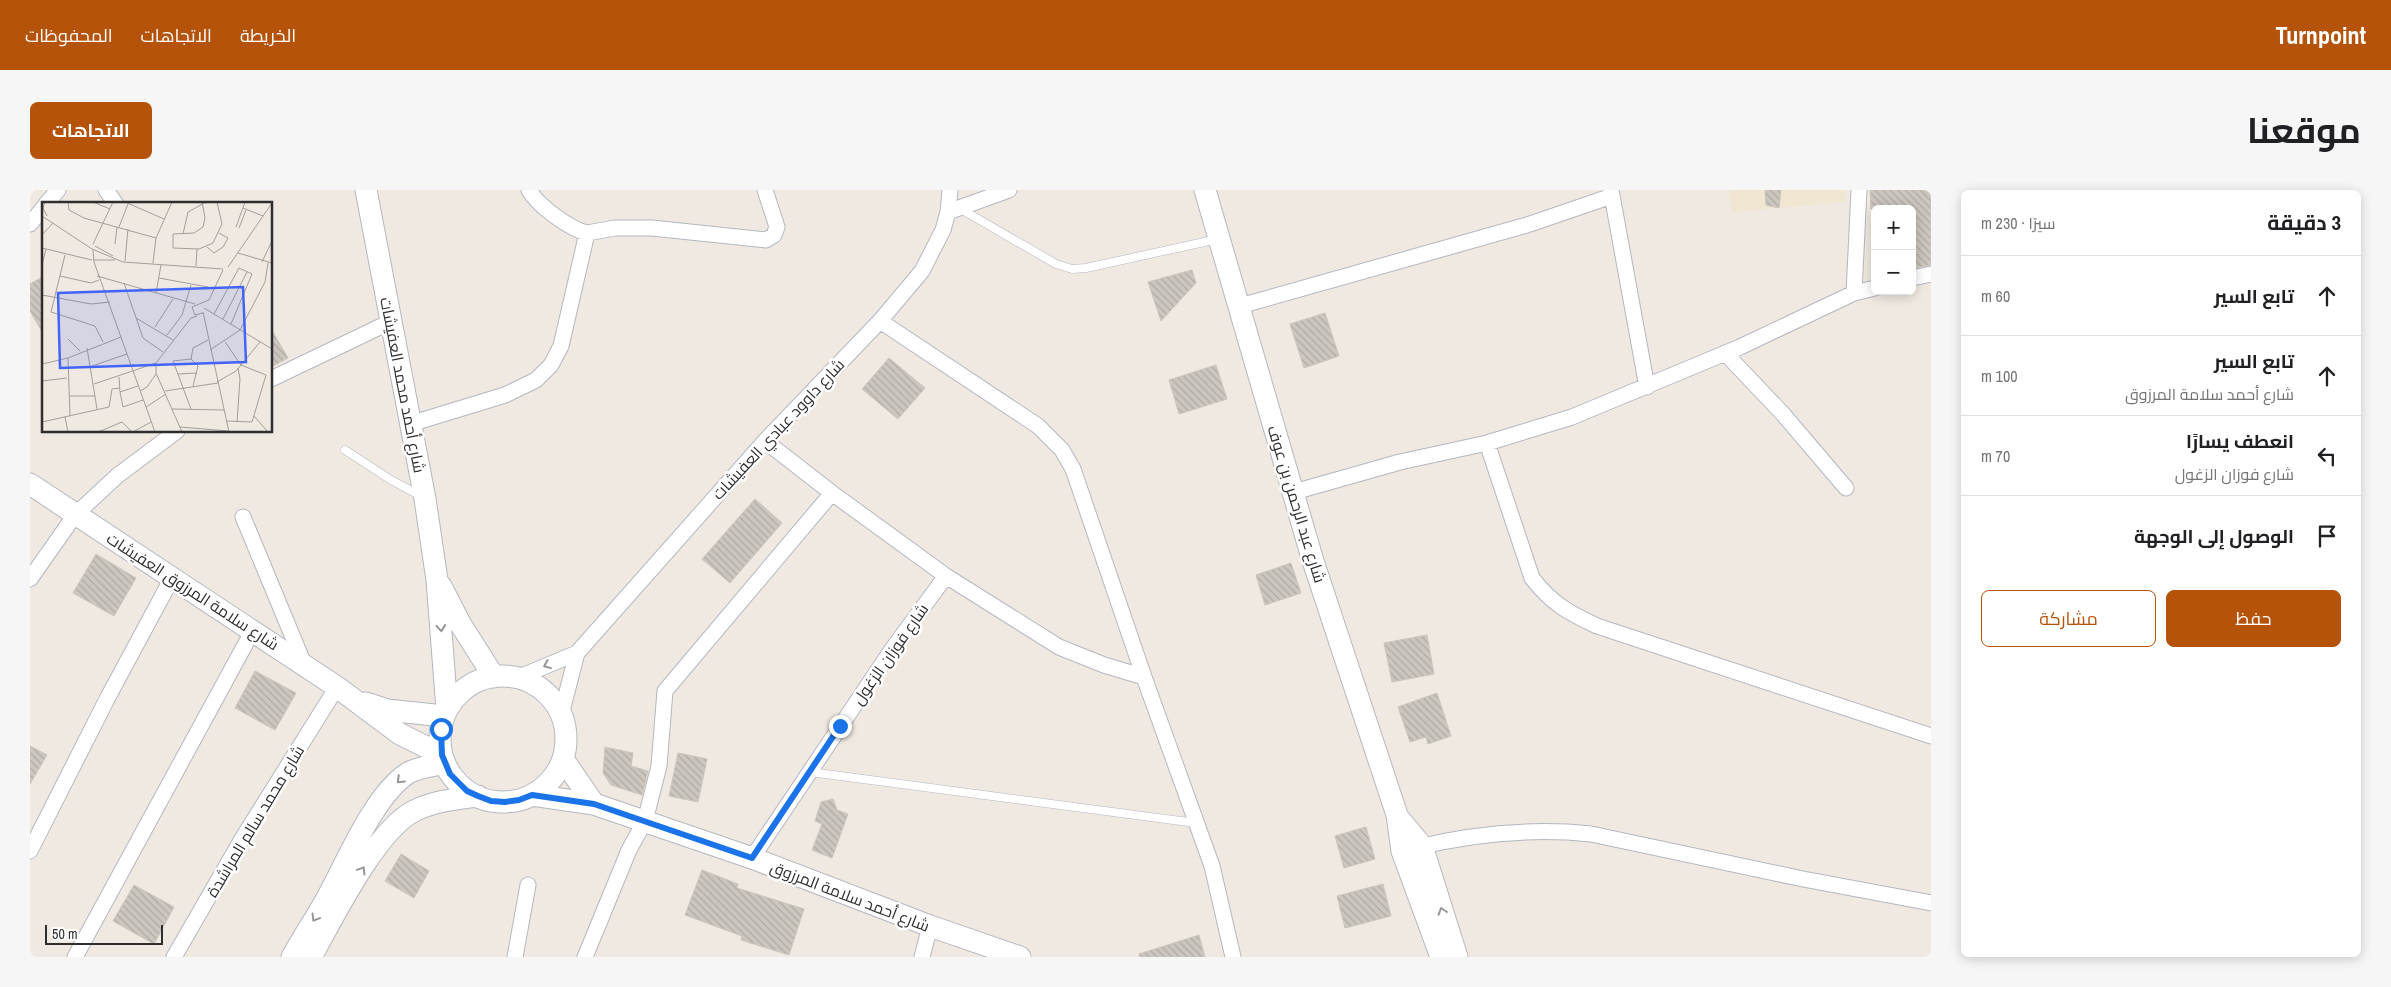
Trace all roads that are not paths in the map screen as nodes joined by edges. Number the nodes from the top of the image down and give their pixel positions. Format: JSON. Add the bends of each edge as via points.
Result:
{"nodes":[{"id":1,"x":58,"y":190,"type":"edge"},
{"id":2,"x":106,"y":190,"type":"edge"},
{"id":3,"x":366,"y":190,"type":"edge"},
{"id":4,"x":529,"y":190,"type":"edge"},
{"id":5,"x":765,"y":190,"type":"edge"},
{"id":6,"x":950,"y":190,"type":"edge"},
{"id":7,"x":1009,"y":190,"type":"edge"},
{"id":8,"x":1205,"y":190,"type":"edge"},
{"id":9,"x":1859,"y":190,"type":"edge"},
{"id":10,"x":1612,"y":193,"type":"edge"},
{"id":11,"x":48,"y":202,"type":"edge"},
{"id":12,"x":115,"y":202,"type":"edge"},
{"id":13,"x":42,"y":209,"type":"edge"},
{"id":14,"x":953,"y":210,"type":"junction"},
{"id":15,"x":30,"y":224,"type":"edge"},
{"id":16,"x":587,"y":233,"type":"junction"},
{"id":17,"x":1220,"y":239,"type":"junction"},
{"id":18,"x":1931,"y":274,"type":"edge"},
{"id":19,"x":1916,"y":277,"type":"edge"},
{"id":20,"x":1871,"y":289,"type":"edge"},
{"id":21,"x":1854,"y":293,"type":"junction"},
{"id":22,"x":1240,"y":306,"type":"junction"},
{"id":23,"x":880,"y":321,"type":"junction"},
{"id":24,"x":390,"y":322,"type":"junction"},
{"id":25,"x":1725,"y":354,"type":"junction"},
{"id":26,"x":272,"y":380,"type":"edge"},
{"id":27,"x":1647,"y":387,"type":"junction"},
{"id":28,"x":410,"y":424,"type":"junction"},
{"id":29,"x":176,"y":432,"type":"edge"},
{"id":30,"x":765,"y":441,"type":"junction"},
{"id":31,"x":1487,"y":443,"type":"junction"},
{"id":32,"x":345,"y":450,"type":"dead end"},
{"id":33,"x":30,"y":484,"type":"edge"},
{"id":34,"x":1846,"y":488,"type":"dead end"},
{"id":35,"x":1294,"y":492,"type":"junction"},
{"id":36,"x":832,"y":493,"type":"junction"},
{"id":37,"x":425,"y":499,"type":"junction"},
{"id":38,"x":75,"y":515,"type":"junction"},
{"id":39,"x":243,"y":517,"type":"dead end"},
{"id":40,"x":946,"y":576,"type":"junction"},
{"id":41,"x":172,"y":578,"type":"junction"},
{"id":42,"x":30,"y":579,"type":"edge"},
{"id":43,"x":437,"y":580,"type":"junction"},
{"id":44,"x":252,"y":632,"type":"junction"},
{"id":45,"x":577,"y":653,"type":"junction"},
{"id":46,"x":304,"y":664,"type":"junction"},
{"id":47,"x":494,"y":677,"type":"junction"},
{"id":48,"x":1144,"y":677,"type":"junction"},
{"id":49,"x":517,"y":678,"type":"junction"},
{"id":50,"x":337,"y":686,"type":"junction"},
{"id":51,"x":354,"y":699,"type":"junction"},
{"id":52,"x":446,"y":713,"type":"junction"},
{"id":53,"x":561,"y":715,"type":"junction"},
{"id":54,"x":1931,"y":736,"type":"edge"},
{"id":55,"x":563,"y":758,"type":"junction"},
{"id":56,"x":443,"y":759,"type":"junction"},
{"id":57,"x":810,"y":772,"type":"junction"},
{"id":58,"x":532,"y":795,"type":"junction"},
{"id":59,"x":478,"y":796,"type":"junction"},
{"id":60,"x":594,"y":804,"type":"junction"},
{"id":61,"x":645,"y":821,"type":"junction"},
{"id":62,"x":1196,"y":823,"type":"junction"},
{"id":63,"x":1412,"y":849,"type":"junction"},
{"id":64,"x":30,"y":850,"type":"edge"},
{"id":65,"x":752,"y":858,"type":"junction"},
{"id":66,"x":528,"y":884,"type":"dead end"},
{"id":67,"x":1931,"y":903,"type":"edge"},
{"id":68,"x":930,"y":926,"type":"junction"},
{"id":69,"x":75,"y":957,"type":"edge"},
{"id":70,"x":174,"y":957,"type":"edge"},
{"id":71,"x":292,"y":957,"type":"edge"},
{"id":72,"x":311,"y":957,"type":"edge"},
{"id":73,"x":515,"y":957,"type":"edge"},
{"id":74,"x":584,"y":957,"type":"edge"},
{"id":75,"x":922,"y":957,"type":"edge"},
{"id":76,"x":1020,"y":957,"type":"edge"},
{"id":77,"x":1233,"y":957,"type":"edge"},
{"id":78,"x":1441,"y":957,"type":"edge"},
{"id":79,"x":1457,"y":957,"type":"edge"}],
"edges":[{"from":1,"to":11,"type":"street"},
{"from":2,"to":12,"type":"street"},
{"from":3,"to":24,"type":"street","name":"شارع أحمد محمد العفيشات"},
{"from":4,"to":16,"type":"street","via":[[551,212],[578,231]]},
{"from":5,"to":16,"type":"street","via":[[777,227],[774,236],[766,240],[652,228]]},
{"from":6,"to":14,"type":"street","name":"شارع داوود عبادي العفيشات"},
{"from":7,"to":14,"type":"street"},
{"from":8,"to":17,"type":"street","name":"شارع عبد الرحمن بن عوف"},
{"from":9,"to":21,"type":"street"},
{"from":10,"to":22,"type":"street","via":[[1527,225]]},
{"from":10,"to":27,"type":"street"},
{"from":13,"to":15,"type":"street"},
{"from":14,"to":17,"type":"lane","via":[[1056,264],[1072,269]]},
{"from":14,"to":23,"type":"street","name":"شارع داوود عبادي العفيشات","via":[[922,271]]},
{"from":16,"to":28,"type":"street","via":[[561,346],[551,365],[536,380],[505,395]]},
{"from":17,"to":22,"type":"street","name":"شارع عبد الرحمن بن عوف"},
{"from":18,"to":19,"type":"street"},
{"from":20,"to":21,"type":"street"},
{"from":21,"to":25,"type":"street"},
{"from":22,"to":35,"type":"street","name":"شارع عبد الرحمن بن عوف"},
{"from":23,"to":30,"type":"street","name":"شارع داوود عبادي العفيشات"},
{"from":23,"to":48,"type":"street","via":[[1038,426],[1062,450],[1073,469]]},
{"from":24,"to":26,"type":"street"},
{"from":24,"to":28,"type":"street","name":"شارع أحمد محمد العفيشات"},
{"from":25,"to":27,"type":"street"},
{"from":25,"to":34,"type":"street","via":[[1783,414]]},
{"from":27,"to":31,"type":"street","via":[[1572,417]]},
{"from":28,"to":37,"type":"street","name":"شارع أحمد محمد العفيشات"},
{"from":29,"to":38,"type":"street","via":[[117,476]]},
{"from":30,"to":36,"type":"street"},
{"from":30,"to":45,"type":"street","name":"شارع داوود عبادي العفيشات"},
{"from":31,"to":35,"type":"street","via":[[1400,462]]},
{"from":31,"to":54,"type":"street","via":[[1532,578],[1563,610],[1597,626]]},
{"from":32,"to":37,"type":"lane"},
{"from":33,"to":38,"type":"street","name":"شارع سلامة المرزوق العفيشات"},
{"from":35,"to":63,"type":"street","name":"شارع عبد الرحمن بن عوف","via":[[1397,815]]},
{"from":36,"to":40,"type":"street"},
{"from":36,"to":61,"type":"street","via":[[665,692],[658,766]]},
{"from":37,"to":43,"type":"street","name":"شارع أحمد محمد العفيشات"},
{"from":38,"to":41,"type":"street","name":"شارع سلامة المرزوق العفيشات"},
{"from":38,"to":42,"type":"street"},
{"from":39,"to":46,"type":"street"},
{"from":40,"to":48,"type":"street","via":[[1059,647]]},
{"from":40,"to":57,"type":"street","name":"شارع فوزان الزغول"},
{"from":41,"to":44,"type":"street","name":"شارع سلامة المرزوق العفيشات"},
{"from":41,"to":64,"type":"street"},
{"from":43,"to":47,"type":"street","name":"شارع أحمد محمد العفيشات"},
{"from":43,"to":52,"type":"street","name":"شارع أحمد محمد العفيشات","one_way":true},
{"from":44,"to":46,"type":"street","name":"شارع سلامة المرزوق العفيشات"},
{"from":44,"to":69,"type":"street"},
{"from":45,"to":49,"type":"street","name":"شارع داوود عبادي العفيشات","one_way":true},
{"from":45,"to":53,"type":"street","name":"شارع داوود عبادي العفيشات"},
{"from":46,"to":50,"type":"street","name":"شارع سلامة المرزوق العفيشات"},
{"from":47,"to":49,"type":"street"},
{"from":47,"to":52,"type":"street","via":[[472,685],[454,700]]},
{"from":48,"to":62,"type":"street"},
{"from":49,"to":53,"type":"street","via":[[550,697]]},
{"from":50,"to":51,"type":"street","name":"شارع سلامة المرزوق العفيشات"},
{"from":50,"to":70,"type":"street","name":"شارع محمد سالم المراشدة","via":[[242,839]]},
{"from":51,"to":52,"type":"street","name":"شارع سلامة المرزوق العفيشات","via":[[386,710]]},
{"from":51,"to":56,"type":"street","name":"شارع سلامة المرزوق العفيشات","via":[[400,734]]},
{"from":52,"to":56,"type":"street","via":[[440,742]]},
{"from":53,"to":55,"type":"street","via":[[565,732]]},
{"from":55,"to":58,"type":"street","via":[[554,776]]},
{"from":55,"to":60,"type":"street"},
{"from":56,"to":59,"type":"street","via":[[458,783]]},
{"from":56,"to":71,"type":"street","one_way":true,"via":[[410,772],[384,798]]},
{"from":57,"to":62,"type":"lane"},
{"from":57,"to":65,"type":"street","name":"شارع فوزان الزغول"},
{"from":58,"to":59,"type":"street","via":[[505,802]]},
{"from":58,"to":60,"type":"street","name":"شارع أحمد سلامة المرزوق"},
{"from":72,"to":59,"type":"street","one_way":true,"via":[[374,851],[399,820],[437,802]]},
{"from":60,"to":61,"type":"street","name":"شارع أحمد سلامة المرزوق"},
{"from":61,"to":65,"type":"street","name":"شارع أحمد سلامة المرزوق"},
{"from":61,"to":74,"type":"street","via":[[629,850]]},
{"from":62,"to":77,"type":"street","via":[[1212,866]]},
{"from":63,"to":67,"type":"street","via":[[1494,834],[1560,831],[1591,834]]},
{"from":63,"to":78,"type":"street","name":"شارع عبد الرحمن بن عوف"},
{"from":79,"to":63,"type":"street","name":"شارع عبد الرحمن بن عوف","one_way":true},
{"from":65,"to":68,"type":"street","name":"شارع أحمد سلامة المرزوق"},
{"from":66,"to":73,"type":"street"},
{"from":68,"to":75,"type":"street"},
{"from":68,"to":76,"type":"street","name":"شارع أحمد سلامة المرزوق"}]}
